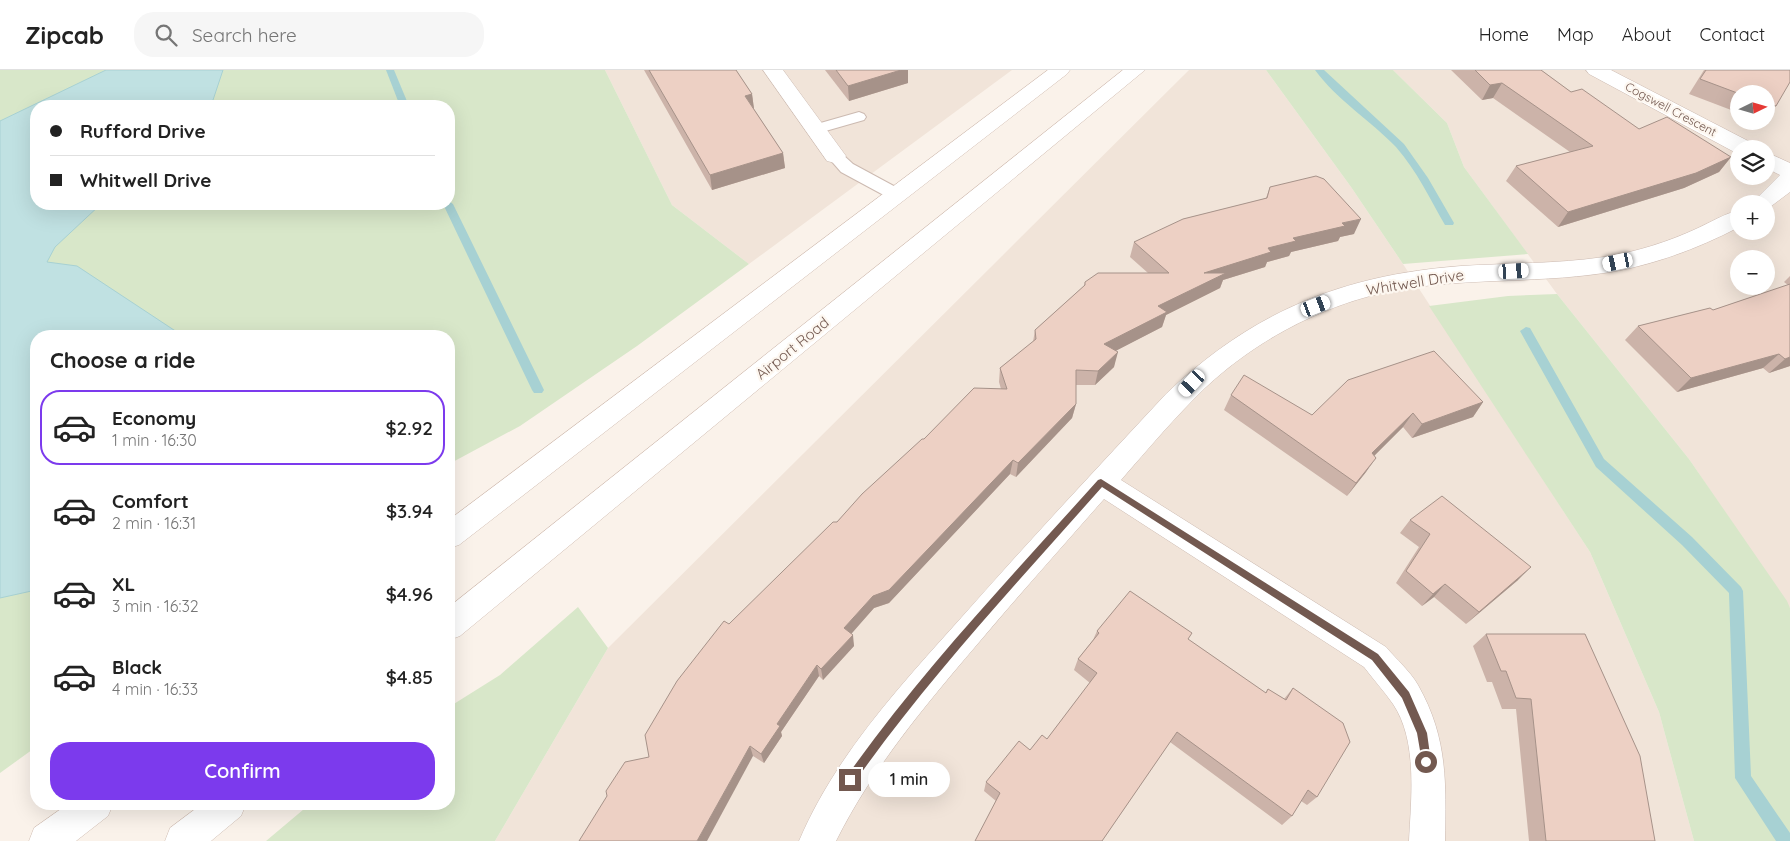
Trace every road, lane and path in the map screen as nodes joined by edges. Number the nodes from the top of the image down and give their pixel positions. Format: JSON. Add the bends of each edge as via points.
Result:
{"nodes":[{"id":1,"x":773,"y":70,"type":"edge"},
{"id":2,"x":1060,"y":70,"type":"edge"},
{"id":3,"x":1136,"y":70,"type":"edge"},
{"id":4,"x":1596,"y":70,"type":"edge"},
{"id":5,"x":859,"y":117,"type":"dead end"},
{"id":6,"x":816,"y":130,"type":"junction"},
{"id":7,"x":1730,"y":141,"type":"edge"},
{"id":8,"x":835,"y":156,"type":"joint"},
{"id":9,"x":1775,"y":164,"type":"edge"},
{"id":10,"x":1790,"y":172,"type":"edge"},
{"id":11,"x":1790,"y":177,"type":"edge"},
{"id":12,"x":897,"y":195,"type":"junction"},
{"id":13,"x":1773,"y":195,"type":"edge"},
{"id":14,"x":1730,"y":221,"type":"edge"},
{"id":15,"x":1101,"y":482,"type":"junction"},
{"id":16,"x":455,"y":531,"type":"edge"},
{"id":17,"x":455,"y":621,"type":"edge"},
{"id":18,"x":88,"y":810,"type":"edge"},
{"id":19,"x":222,"y":810,"type":"edge"},
{"id":20,"x":47,"y":841,"type":"edge"},
{"id":21,"x":183,"y":841,"type":"edge"},
{"id":22,"x":817,"y":841,"type":"edge"},
{"id":23,"x":1427,"y":841,"type":"edge"}],
"edges":[{"from":1,"to":6,"type":"street"},
{"from":2,"to":12,"type":"street"},
{"from":3,"to":17,"type":"street","name":"Airport Road"},
{"from":4,"to":7,"type":"street","name":"Cogswell Crescent"},
{"from":5,"to":6,"type":"lane"},
{"from":6,"to":8,"type":"street"},
{"from":8,"to":12,"type":"lane","via":[[847,168]]},
{"from":9,"to":10,"type":"street"},
{"from":11,"to":13,"type":"street"},
{"from":12,"to":16,"type":"street"},
{"from":14,"to":15,"type":"street","name":"Whitwell Drive","via":[[1680,245],[1612,263],[1408,281],[1352,292],[1302,311],[1238,346],[1214,364],[1192,383]]},
{"from":15,"to":22,"type":"street","name":"Whitwell Drive","via":[[886,729],[858,766]]},
{"from":15,"to":23,"type":"street","via":[[1375,657],[1406,695],[1422,733],[1429,777]]},
{"from":18,"to":20,"type":"street"},
{"from":19,"to":21,"type":"street"}]}
